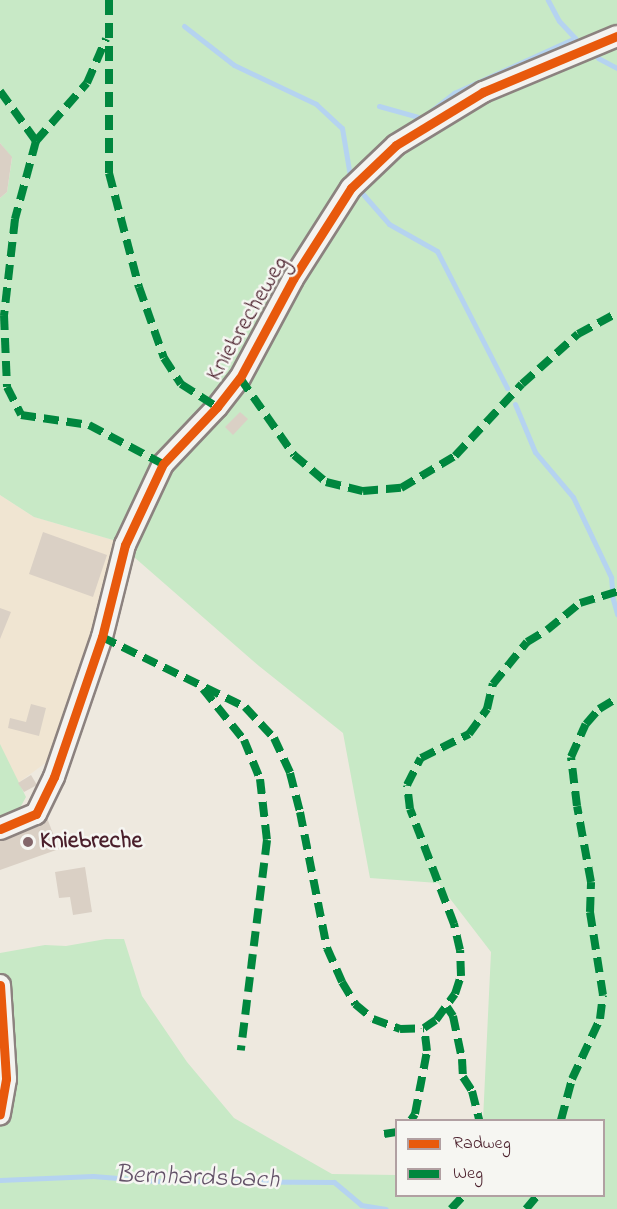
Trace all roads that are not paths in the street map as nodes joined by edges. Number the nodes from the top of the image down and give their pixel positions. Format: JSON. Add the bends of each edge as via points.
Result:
{"nodes":[{"id":1,"x":617,"y":36,"type":"edge"},
{"id":2,"x":0,"y":829,"type":"edge"},
{"id":3,"x":0,"y":984,"type":"edge"},
{"id":4,"x":0,"y":1114,"type":"edge"}],
"edges":[{"from":1,"to":2,"type":"street","name":"Kniebrecheweg","via":[[483,92],[396,145],[351,188],[293,279],[240,378],[163,464],[125,545],[102,637],[54,777],[36,814]]},
{"from":3,"to":4,"type":"street","via":[[6,1079]]}]}
